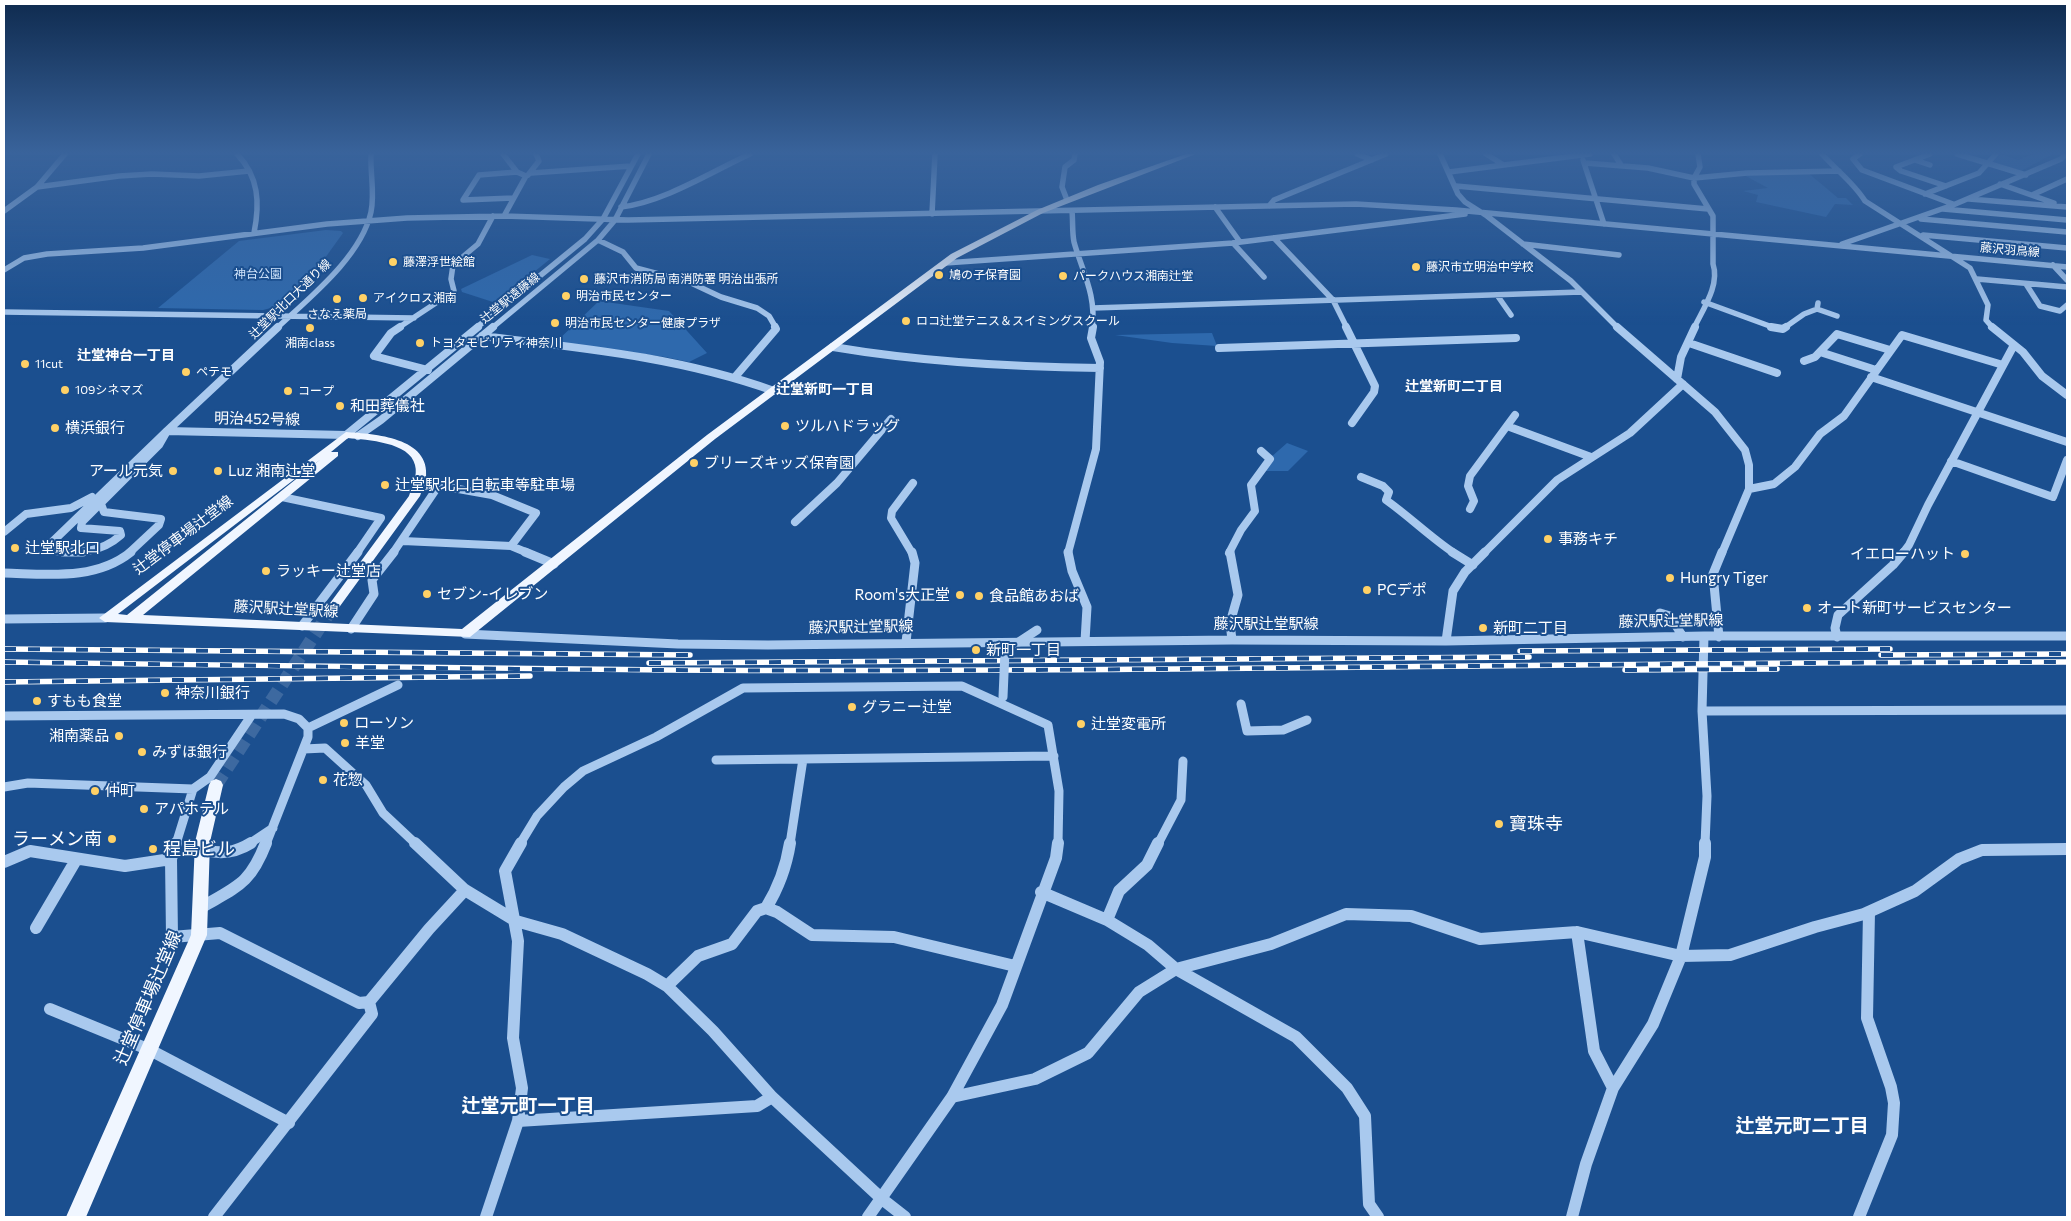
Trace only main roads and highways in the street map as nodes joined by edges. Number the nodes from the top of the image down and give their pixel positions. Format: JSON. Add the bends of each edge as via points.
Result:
{"nodes":[{"id":1,"x":1043,"y":211,"type":"edge"},
{"id":2,"x":352,"y":436,"type":"junction"},
{"id":3,"x":331,"y":610,"type":"tunnel mouth"},
{"id":4,"x":105,"y":618,"type":"joint"},
{"id":5,"x":130,"y":619,"type":"junction"},
{"id":6,"x":216,"y":785,"type":"tunnel mouth"},
{"id":7,"x":76,"y":1217,"type":"edge"}],
"edges":[{"from":1,"to":5,"type":"main road","name":"藤沢駅辻堂駅線","via":[[979,242],[945,263],[711,437],[465,634]]},
{"from":2,"to":3,"type":"main road","via":[[399,442],[416,456],[421,467],[414,496]]},
{"from":2,"to":4,"type":"main road","name":"辻堂停車場辻堂線"},
{"from":2,"to":5,"type":"main road","name":"辻堂停車場辻堂線","via":[[282,497]]},
{"from":4,"to":5,"type":"main road","name":"藤沢駅辻堂駅線"},
{"from":6,"to":7,"type":"main road","name":"辻堂停車場辻堂線","via":[[202,849],[199,936]]}]}
